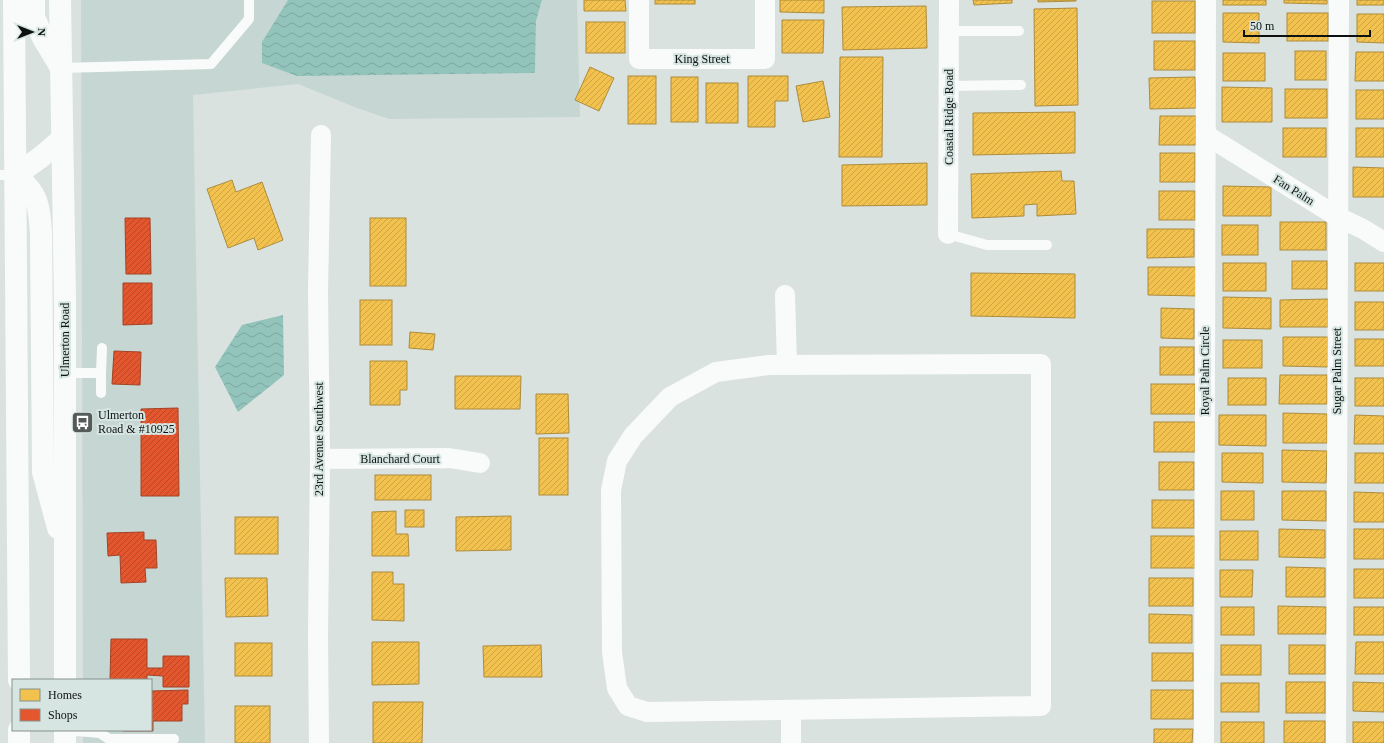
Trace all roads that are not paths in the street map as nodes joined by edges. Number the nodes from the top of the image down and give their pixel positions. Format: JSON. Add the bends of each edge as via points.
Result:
{"nodes":[{"id":1,"x":14,"y":0,"type":"edge"},
{"id":2,"x":34,"y":0,"type":"edge"},
{"id":3,"x":60,"y":0,"type":"edge"},
{"id":4,"x":249,"y":0,"type":"edge"},
{"id":5,"x":639,"y":0,"type":"edge"},
{"id":6,"x":765,"y":0,"type":"edge"},
{"id":7,"x":949,"y":0,"type":"edge"},
{"id":8,"x":1206,"y":0,"type":"edge"},
{"id":9,"x":1339,"y":0,"type":"edge"},
{"id":10,"x":949,"y":31,"type":"junction"},
{"id":11,"x":1019,"y":31,"type":"dead end"},
{"id":12,"x":61,"y":68,"type":"junction"},
{"id":13,"x":949,"y":86,"type":"junction"},
{"id":14,"x":1021,"y":86,"type":"dead end"},
{"id":15,"x":321,"y":135,"type":"dead end"},
{"id":16,"x":1206,"y":135,"type":"junction"},
{"id":17,"x":62,"y":139,"type":"junction"},
{"id":18,"x":8,"y":175,"type":"edge"},
{"id":19,"x":1338,"y":217,"type":"junction"},
{"id":20,"x":948,"y":234,"type":"joint"},
{"id":21,"x":1384,"y":242,"type":"edge"},
{"id":22,"x":1048,"y":245,"type":"dead end"},
{"id":23,"x":785,"y":295,"type":"dead end"},
{"id":24,"x":102,"y":348,"type":"dead end"},
{"id":25,"x":787,"y":365,"type":"junction"},
{"id":26,"x":65,"y":373,"type":"junction"},
{"id":27,"x":101,"y":373,"type":"junction"},
{"id":28,"x":101,"y":393,"type":"dead end"},
{"id":29,"x":320,"y":459,"type":"junction"},
{"id":30,"x":480,"y":463,"type":"dead end"},
{"id":31,"x":66,"y":555,"type":"junction"},
{"id":32,"x":18,"y":679,"type":"edge"},
{"id":33,"x":65,"y":679,"type":"edge"},
{"id":34,"x":791,"y":711,"type":"junction"},
{"id":35,"x":19,"y":731,"type":"edge"},
{"id":36,"x":65,"y":731,"type":"edge"},
{"id":37,"x":77,"y":731,"type":"edge"},
{"id":38,"x":174,"y":739,"type":"dead end"},
{"id":39,"x":19,"y":743,"type":"edge"},
{"id":40,"x":65,"y":743,"type":"edge"},
{"id":41,"x":319,"y":743,"type":"edge"},
{"id":42,"x":791,"y":743,"type":"edge"},
{"id":43,"x":1204,"y":743,"type":"edge"},
{"id":44,"x":1336,"y":743,"type":"edge"}],
"edges":[{"from":1,"to":18,"type":"main road"},
{"from":2,"to":12,"type":"main road","via":[[34,17]]},
{"from":3,"to":12,"type":"main road","name":"Ulmerton Road"},
{"from":4,"to":12,"type":"lane","via":[[249,19],[211,64]]},
{"from":5,"to":6,"type":"street","name":"King Street","via":[[639,58],[765,60]]},
{"from":7,"to":10,"type":"street","name":"Coastal Ridge Road"},
{"from":8,"to":16,"type":"street","name":"Royal Palm Circle"},
{"from":9,"to":19,"type":"street","name":"Sugar Palm Street"},
{"from":10,"to":11,"type":"lane"},
{"from":10,"to":13,"type":"street","name":"Coastal Ridge Road"},
{"from":12,"to":17,"type":"main road","name":"Ulmerton Road"},
{"from":13,"to":14,"type":"lane"},
{"from":13,"to":20,"type":"street","name":"Coastal Ridge Road"},
{"from":15,"to":29,"type":"street","name":"23rd Avenue Southwest","via":[[318,292]]},
{"from":16,"to":19,"type":"street","name":"Fan Palm"},
{"from":16,"to":43,"type":"street","name":"Royal Palm Circle"},
{"from":17,"to":18,"type":"main road","via":[[41,157]]},
{"from":17,"to":26,"type":"main road","name":"Ulmerton Road"},
{"from":18,"to":31,"type":"main road","via":[[29,186],[39,210],[43,472]]},
{"from":18,"to":32,"type":"main road"},
{"from":19,"to":21,"type":"street","name":"Fan Palm"},
{"from":19,"to":44,"type":"street","name":"Sugar Palm Street"},
{"from":20,"to":22,"type":"lane","via":[[987,245]]},
{"from":23,"to":25,"type":"street"},
{"from":24,"to":27,"type":"lane"},
{"from":25,"to":34,"type":"street","via":[[716,372],[670,397],[633,436],[617,461],[611,490],[612,652],[617,688],[628,706],[647,712]]},
{"from":25,"to":34,"type":"street","via":[[1041,364],[1041,706]]},
{"from":26,"to":27,"type":"lane"},
{"from":26,"to":31,"type":"main road","name":"Ulmerton Road"},
{"from":27,"to":28,"type":"lane"},
{"from":29,"to":30,"type":"street","name":"Blanchard Court","via":[[449,458]]},
{"from":29,"to":41,"type":"street","name":"23rd Avenue Southwest"},
{"from":31,"to":33,"type":"main road","name":"Ulmerton Road"},
{"from":34,"to":42,"type":"street"},
{"from":35,"to":39,"type":"main road"},
{"from":36,"to":40,"type":"main road"},
{"from":37,"to":38,"type":"lane","via":[[100,733],[109,739]]}]}
